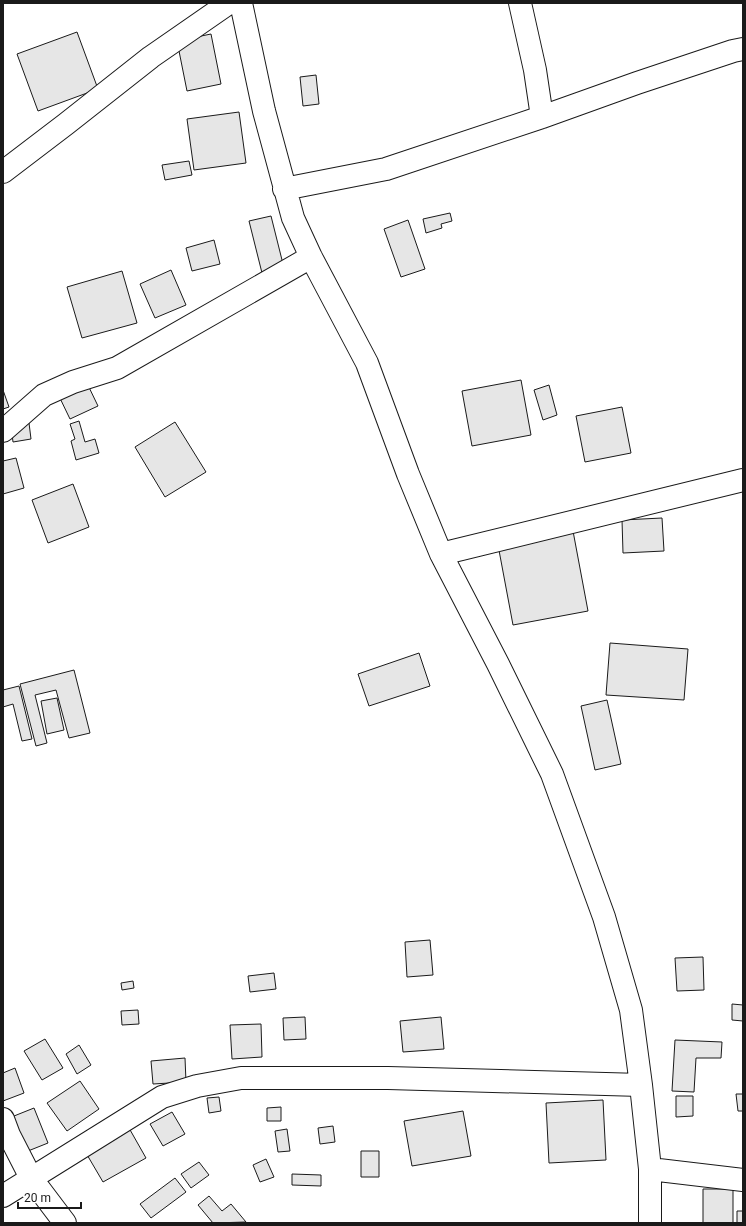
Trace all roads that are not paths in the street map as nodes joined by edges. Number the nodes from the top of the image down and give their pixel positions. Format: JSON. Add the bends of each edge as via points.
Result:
{"nodes":[{"id":1,"x":229,"y":3,"type":"edge"},
{"id":2,"x":241,"y":3,"type":"edge"},
{"id":3,"x":520,"y":3,"type":"edge"},
{"id":4,"x":743,"y":49,"type":"edge"},
{"id":5,"x":542,"y":117,"type":"junction"},
{"id":6,"x":3,"y":172,"type":"edge"},
{"id":7,"x":284,"y":189,"type":"junction"},
{"id":8,"x":311,"y":257,"type":"junction"},
{"id":9,"x":3,"y":431,"type":"edge"},
{"id":10,"x":743,"y":480,"type":"edge"},
{"id":11,"x":441,"y":554,"type":"junction"},
{"id":12,"x":641,"y":1086,"type":"junction"},
{"id":13,"x":5,"y":1131,"type":"edge"},
{"id":14,"x":650,"y":1169,"type":"junction"},
{"id":15,"x":31,"y":1178,"type":"junction"},
{"id":16,"x":743,"y":1180,"type":"edge"},
{"id":17,"x":3,"y":1196,"type":"edge"},
{"id":18,"x":65,"y":1223,"type":"edge"},
{"id":19,"x":650,"y":1223,"type":"edge"}],
"edges":[{"from":1,"to":6,"type":"street","via":[[151,57]]},
{"from":2,"to":7,"type":"street"},
{"from":3,"to":5,"type":"street"},
{"from":4,"to":5,"type":"street"},
{"from":5,"to":7,"type":"street","via":[[386,169]]},
{"from":7,"to":8,"type":"street","via":[[293,218]]},
{"from":8,"to":9,"type":"street","via":[[117,368],[44,395]]},
{"from":8,"to":11,"type":"street","via":[[367,363]]},
{"from":10,"to":11,"type":"street"},
{"from":11,"to":12,"type":"street","via":[[552,774],[604,917],[631,1010]]},
{"from":12,"to":14,"type":"street"},
{"from":12,"to":15,"type":"street","via":[[388,1078],[241,1078],[197,1086],[162,1098]]},
{"from":13,"to":15,"type":"street"},
{"from":14,"to":16,"type":"street"},
{"from":14,"to":19,"type":"street"},
{"from":15,"to":17,"type":"street"},
{"from":15,"to":18,"type":"street"}]}
